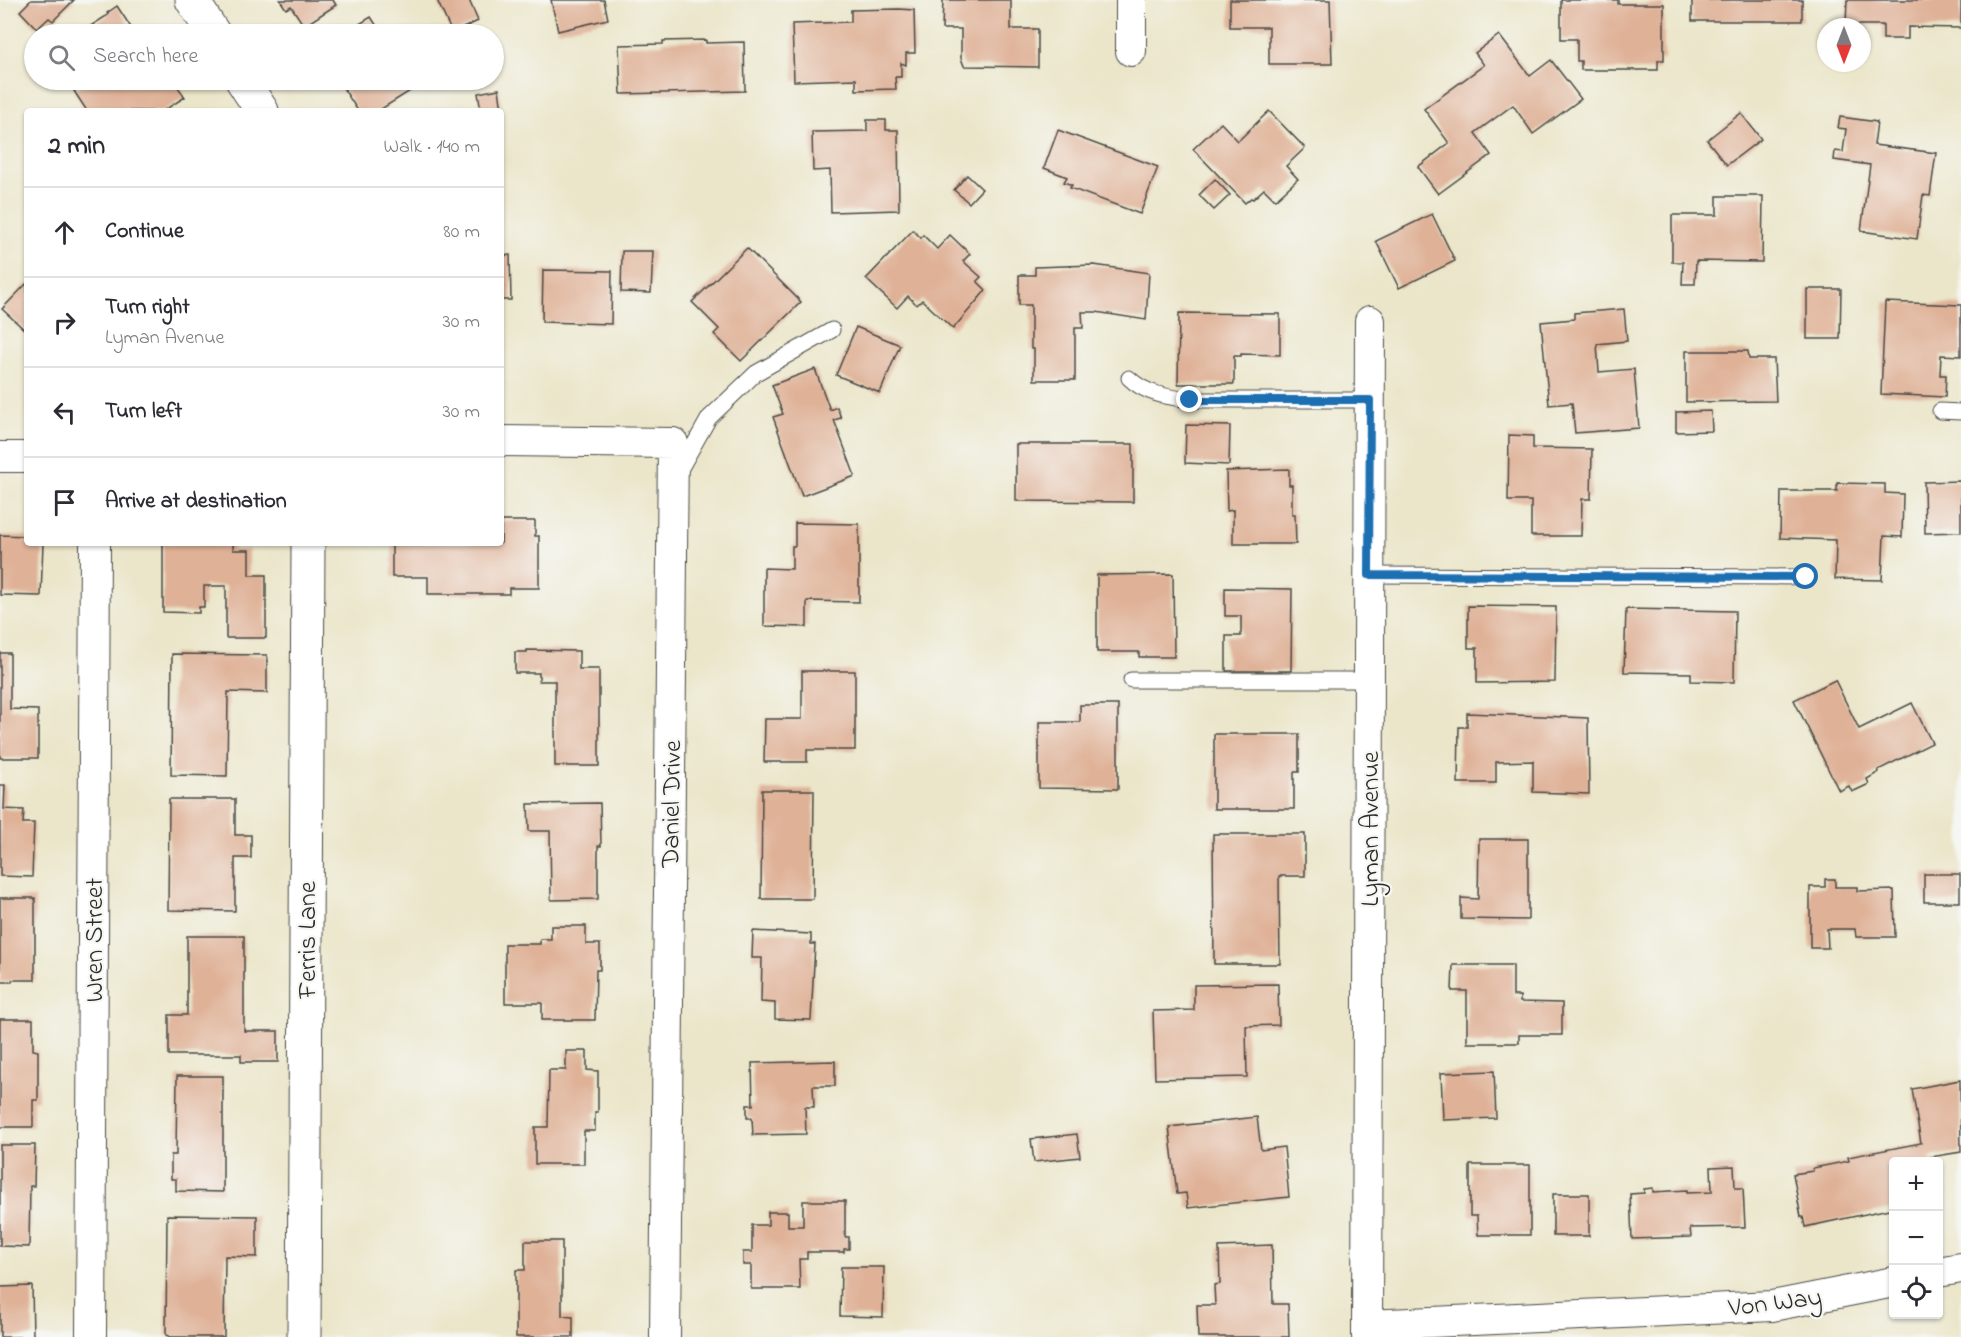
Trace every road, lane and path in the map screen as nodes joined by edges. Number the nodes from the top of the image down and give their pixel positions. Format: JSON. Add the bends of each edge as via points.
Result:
{"nodes":[{"id":1,"x":192,"y":0,"type":"edge"},
{"id":2,"x":1131,"y":0,"type":"edge"},
{"id":3,"x":208,"y":24,"type":"edge"},
{"id":4,"x":1131,"y":51,"type":"dead end"},
{"id":5,"x":248,"y":90,"type":"edge"},
{"id":6,"x":260,"y":108,"type":"edge"},
{"id":7,"x":1370,"y":321,"type":"dead end"},
{"id":8,"x":832,"y":330,"type":"dead end"},
{"id":9,"x":1129,"y":378,"type":"dead end"},
{"id":10,"x":1370,"y":400,"type":"junction"},
{"id":11,"x":1940,"y":411,"type":"dead end"},
{"id":12,"x":1961,"y":412,"type":"edge"},
{"id":13,"x":504,"y":441,"type":"edge"},
{"id":14,"x":0,"y":457,"type":"edge"},
{"id":15,"x":24,"y":457,"type":"edge"},
{"id":16,"x":673,"y":481,"type":"junction"},
{"id":17,"x":95,"y":546,"type":"edge"},
{"id":18,"x":308,"y":546,"type":"edge"},
{"id":19,"x":1369,"y":575,"type":"junction"},
{"id":20,"x":1806,"y":577,"type":"dead end"},
{"id":21,"x":1131,"y":680,"type":"dead end"},
{"id":22,"x":1369,"y":680,"type":"junction"},
{"id":23,"x":1961,"y":1268,"type":"edge"},
{"id":24,"x":1943,"y":1271,"type":"edge"},
{"id":25,"x":1889,"y":1282,"type":"edge"},
{"id":26,"x":1368,"y":1331,"type":"edge"},
{"id":27,"x":91,"y":1337,"type":"edge"},
{"id":28,"x":304,"y":1337,"type":"edge"},
{"id":29,"x":665,"y":1337,"type":"edge"}],
"edges":[{"from":1,"to":3,"type":"street"},
{"from":2,"to":4,"type":"street"},
{"from":5,"to":6,"type":"street"},
{"from":7,"to":10,"type":"street","name":"Lyman Avenue"},
{"from":8,"to":16,"type":"lane","via":[[756,374],[709,418]]},
{"from":9,"to":10,"type":"lane","via":[[1162,396],[1190,400]]},
{"from":10,"to":19,"type":"street","name":"Lyman Avenue"},
{"from":11,"to":12,"type":"lane"},
{"from":13,"to":16,"type":"street","name":"Daniel Drive","via":[[674,443]]},
{"from":14,"to":15,"type":"street"},
{"from":16,"to":29,"type":"street","name":"Daniel Drive"},
{"from":17,"to":27,"type":"street","name":"Wren Street"},
{"from":18,"to":28,"type":"street","name":"Ferris Lane"},
{"from":19,"to":20,"type":"lane"},
{"from":19,"to":22,"type":"street","name":"Lyman Avenue"},
{"from":21,"to":22,"type":"lane"},
{"from":22,"to":26,"type":"street","name":"Lyman Avenue"},
{"from":23,"to":24,"type":"street"},
{"from":25,"to":26,"type":"street","name":"Von Way","via":[[1772,1306]]}]}
